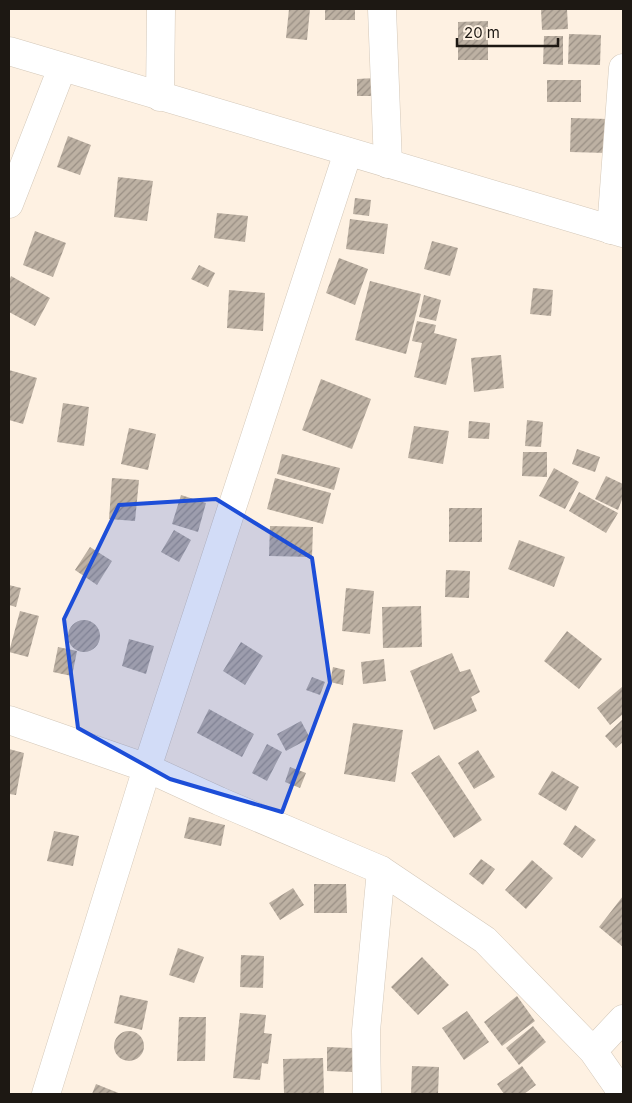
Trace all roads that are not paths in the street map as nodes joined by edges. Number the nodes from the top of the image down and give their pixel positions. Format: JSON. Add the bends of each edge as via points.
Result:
{"nodes":[{"id":1,"x":162,"y":9,"type":"edge"},
{"id":2,"x":382,"y":9,"type":"edge"},
{"id":3,"x":9,"y":51,"type":"edge"},
{"id":4,"x":62,"y":68,"type":"junction"},
{"id":5,"x":623,"y":68,"type":"edge"},
{"id":6,"x":160,"y":97,"type":"junction"},
{"id":7,"x":348,"y":152,"type":"junction"},
{"id":8,"x":388,"y":164,"type":"junction"},
{"id":9,"x":9,"y":204,"type":"edge"},
{"id":10,"x":617,"y":232,"type":"edge"},
{"id":11,"x":9,"y":720,"type":"edge"},
{"id":12,"x":147,"y":768,"type":"junction"},
{"id":13,"x":381,"y":870,"type":"junction"},
{"id":14,"x":623,"y":1018,"type":"edge"},
{"id":15,"x":593,"y":1051,"type":"junction"},
{"id":16,"x":46,"y":1094,"type":"edge"},
{"id":17,"x":366,"y":1094,"type":"edge"},
{"id":18,"x":623,"y":1094,"type":"edge"}],
"edges":[{"from":1,"to":6,"type":"street"},
{"from":2,"to":8,"type":"street"},
{"from":3,"to":4,"type":"street"},
{"from":4,"to":6,"type":"street"},
{"from":4,"to":9,"type":"street"},
{"from":5,"to":10,"type":"street"},
{"from":6,"to":7,"type":"street"},
{"from":7,"to":8,"type":"street"},
{"from":7,"to":12,"type":"street"},
{"from":8,"to":10,"type":"street"},
{"from":11,"to":12,"type":"street"},
{"from":12,"to":13,"type":"street"},
{"from":12,"to":16,"type":"street"},
{"from":13,"to":15,"type":"street","via":[[485,940]]},
{"from":13,"to":17,"type":"street","via":[[366,1031]]},
{"from":14,"to":15,"type":"street"},
{"from":15,"to":18,"type":"street"}]}
